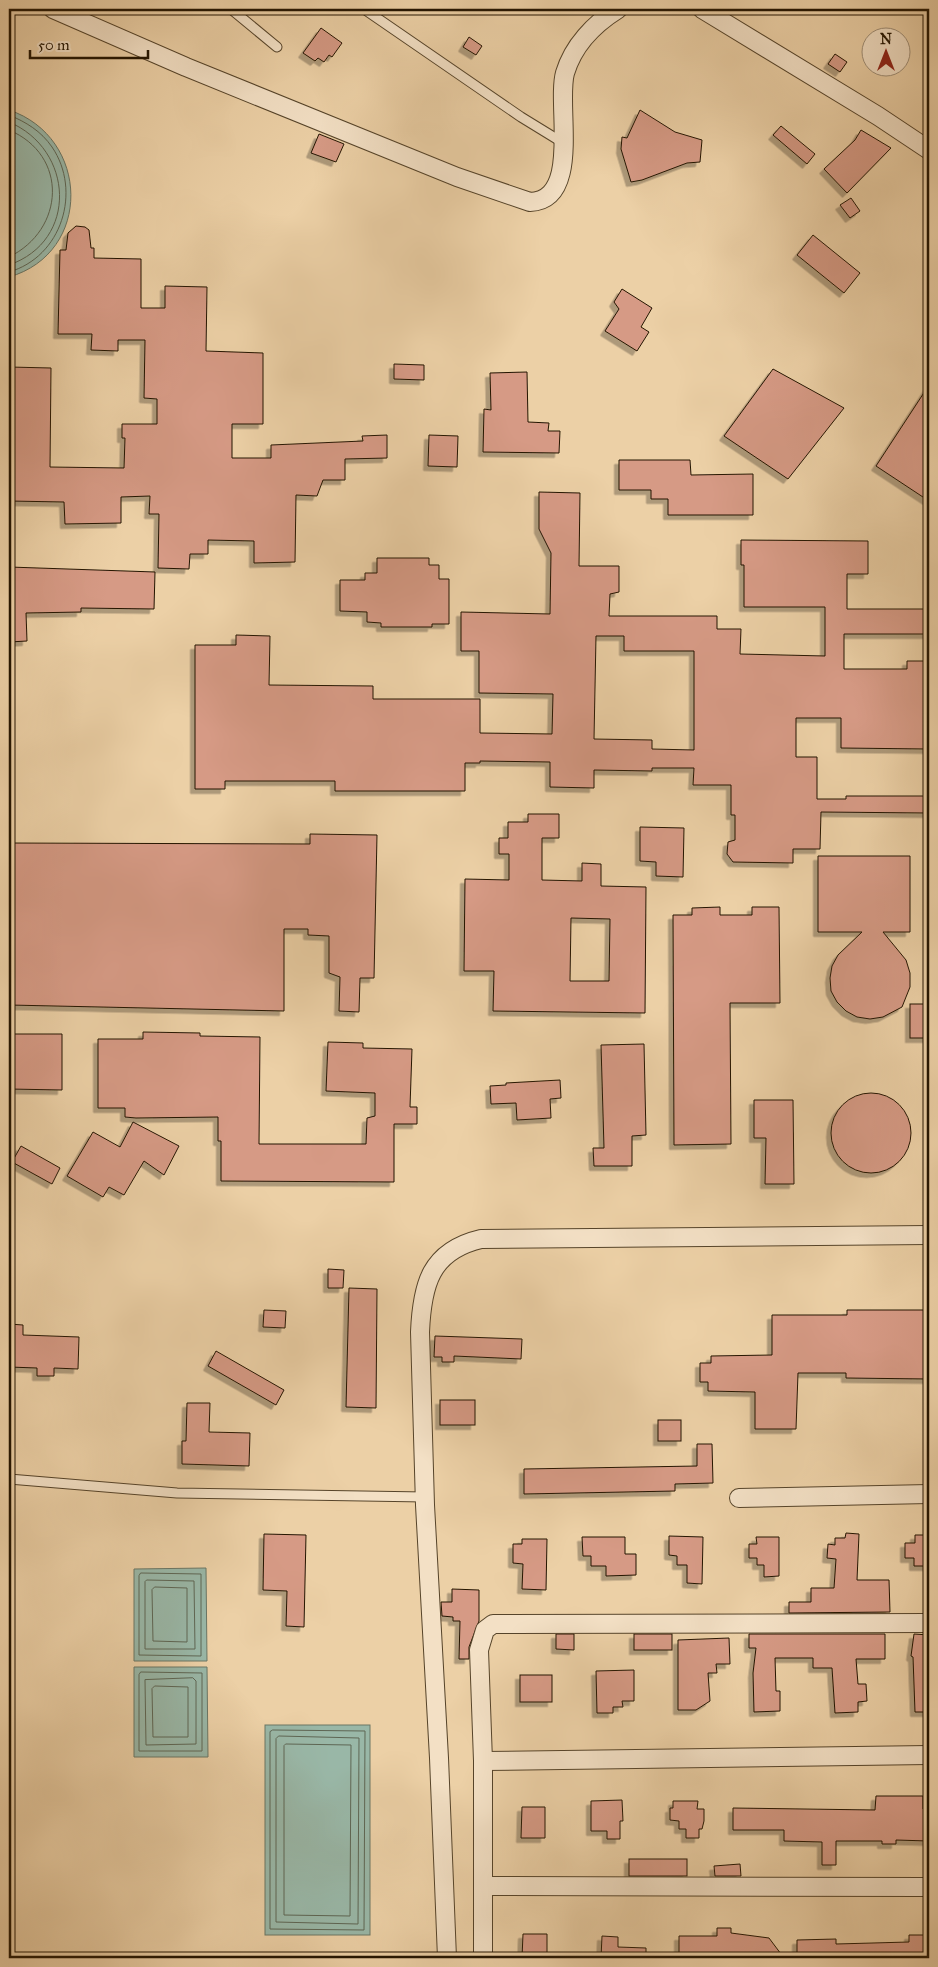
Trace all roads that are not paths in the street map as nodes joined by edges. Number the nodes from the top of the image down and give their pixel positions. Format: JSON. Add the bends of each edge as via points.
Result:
{"nodes":[{"id":1,"x":52,"y":9,"type":"edge"},
{"id":2,"x":231,"y":9,"type":"edge"},
{"id":3,"x":364,"y":9,"type":"edge"},
{"id":4,"x":618,"y":9,"type":"edge"},
{"id":5,"x":702,"y":9,"type":"edge"},
{"id":6,"x":277,"y":47,"type":"dead end"},
{"id":7,"x":565,"y":144,"type":"junction"},
{"id":8,"x":929,"y":150,"type":"edge"},
{"id":9,"x":929,"y":1235,"type":"edge"},
{"id":10,"x":9,"y":1479,"type":"edge"},
{"id":11,"x":929,"y":1494,"type":"edge"},
{"id":12,"x":425,"y":1497,"type":"junction"},
{"id":13,"x":739,"y":1498,"type":"dead end"},
{"id":14,"x":929,"y":1623,"type":"edge"},
{"id":15,"x":929,"y":1755,"type":"edge"},
{"id":16,"x":483,"y":1761,"type":"junction"},
{"id":17,"x":483,"y":1886,"type":"junction"},
{"id":18,"x":929,"y":1887,"type":"edge"},
{"id":19,"x":447,"y":1958,"type":"edge"},
{"id":20,"x":483,"y":1958,"type":"edge"}],
"edges":[{"from":1,"to":7,"type":"street","via":[[457,178],[522,201],[542,200],[553,189],[561,175]]},
{"from":2,"to":6,"type":"lane"},
{"from":3,"to":7,"type":"lane"},
{"from":4,"to":7,"type":"street","via":[[589,32],[575,51],[566,73],[562,108]]},
{"from":5,"to":8,"type":"street"},
{"from":9,"to":12,"type":"street","via":[[505,1238],[464,1243],[436,1264],[428,1278],[422,1303]]},
{"from":10,"to":12,"type":"lane","via":[[163,1492]]},
{"from":11,"to":13,"type":"street"},
{"from":12,"to":19,"type":"street"},
{"from":14,"to":16,"type":"street","via":[[494,1624],[485,1630],[480,1650]]},
{"from":15,"to":16,"type":"street"},
{"from":16,"to":17,"type":"street"},
{"from":17,"to":18,"type":"street"},
{"from":17,"to":20,"type":"street"}]}
